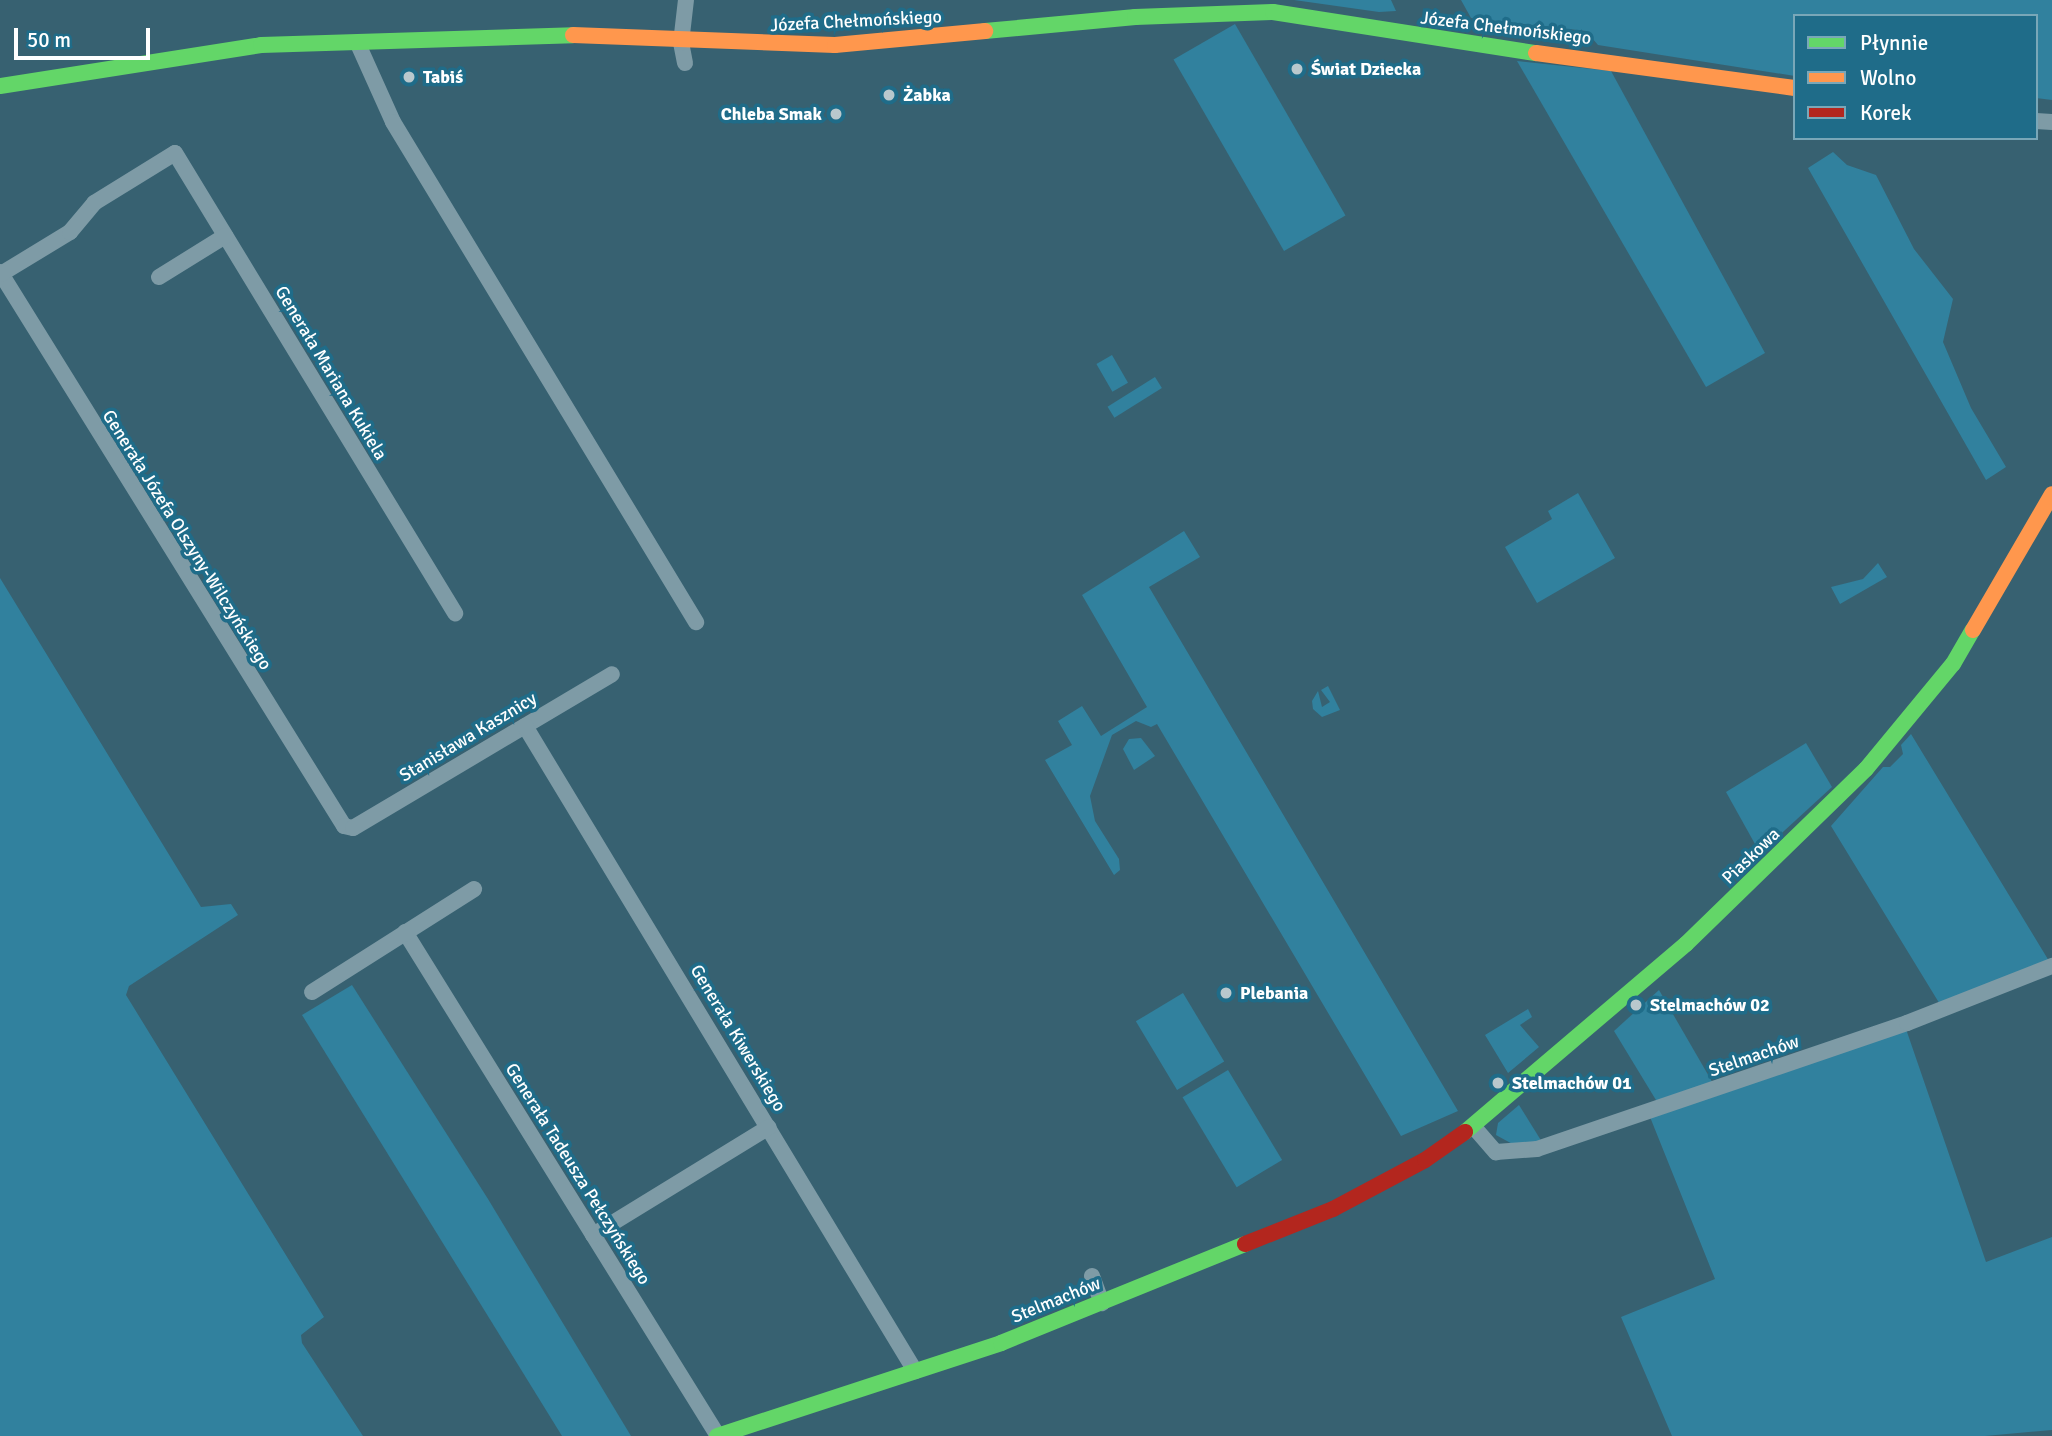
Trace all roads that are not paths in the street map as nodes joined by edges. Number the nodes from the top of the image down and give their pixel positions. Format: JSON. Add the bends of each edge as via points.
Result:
{"nodes":[{"id":1,"x":686,"y":0,"type":"edge"},
{"id":2,"x":681,"y":43,"type":"junction"},
{"id":3,"x":358,"y":44,"type":"junction"},
{"id":4,"x":685,"y":63,"type":"dead end"},
{"id":5,"x":0,"y":86,"type":"edge"},
{"id":6,"x":1793,"y":88,"type":"edge"},
{"id":7,"x":225,"y":236,"type":"junction"},
{"id":8,"x":1,"y":273,"type":"edge"},
{"id":9,"x":159,"y":277,"type":"dead end"},
{"id":10,"x":2052,"y":494,"type":"edge"},
{"id":11,"x":455,"y":613,"type":"dead end"},
{"id":12,"x":696,"y":622,"type":"dead end"},
{"id":13,"x":612,"y":674,"type":"dead end"},
{"id":14,"x":525,"y":726,"type":"junction"},
{"id":15,"x":344,"y":826,"type":"joint"},
{"id":16,"x":474,"y":889,"type":"dead end"},
{"id":17,"x":405,"y":932,"type":"junction"},
{"id":18,"x":2052,"y":966,"type":"edge"},
{"id":19,"x":312,"y":992,"type":"dead end"},
{"id":20,"x":1473,"y":1126,"type":"junction"},
{"id":21,"x":769,"y":1127,"type":"junction"},
{"id":22,"x":1399,"y":1176,"type":"joint"},
{"id":23,"x":593,"y":1235,"type":"junction"},
{"id":24,"x":1092,"y":1276,"type":"dead end"},
{"id":25,"x":1102,"y":1303,"type":"junction"},
{"id":26,"x":915,"y":1371,"type":"junction"},
{"id":27,"x":718,"y":1436,"type":"edge"}],
"edges":[{"from":1,"to":2,"type":"street"},
{"from":2,"to":3,"type":"street","name":"Józefa Chełmońskiego","via":[[568,35]]},
{"from":2,"to":4,"type":"street"},
{"from":2,"to":6,"type":"street","name":"Józefa Chełmońskiego","via":[[896,42],[1135,18],[1273,12],[1430,39],[1637,63]]},
{"from":3,"to":5,"type":"street","name":"Józefa Chełmońskiego","via":[[202,52]]},
{"from":3,"to":12,"type":"street","via":[[393,122]]},
{"from":7,"to":8,"type":"street","name":"Generała Mariana Kukiela","via":[[174,153],[94,203],[70,232]]},
{"from":7,"to":9,"type":"street"},
{"from":7,"to":11,"type":"street","name":"Generała Mariana Kukiela"},
{"from":8,"to":15,"type":"street","name":"Generała Józefa Olszyny-Wilczyńskiego"},
{"from":10,"to":20,"type":"street","name":"Piaskowa","via":[[1953,664],[1878,755],[1686,944]]},
{"from":13,"to":14,"type":"street","name":"Stanisława Kasznicy"},
{"from":14,"to":15,"type":"street","name":"Stanisława Kasznicy","via":[[353,828]]},
{"from":14,"to":21,"type":"street","name":"Generała Kiwerskiego"},
{"from":16,"to":17,"type":"street"},
{"from":17,"to":19,"type":"street"},
{"from":17,"to":23,"type":"street","name":"Generała Tadeusza Pełczyńskiego"},
{"from":18,"to":20,"type":"street","name":"Stelmachów","via":[[1908,1023],[1537,1149],[1496,1152]]},
{"from":20,"to":22,"type":"street","name":"Piaskowa"},
{"from":21,"to":23,"type":"street"},
{"from":21,"to":26,"type":"street","name":"Generała Kiwerskiego"},
{"from":22,"to":25,"type":"street","name":"Stelmachów","via":[[1323,1214]]},
{"from":23,"to":27,"type":"street","name":"Generała Tadeusza Pełczyńskiego"},
{"from":24,"to":25,"type":"street"},
{"from":25,"to":26,"type":"street","name":"Stelmachów"},
{"from":26,"to":27,"type":"street","name":"Stelmachów"}]}
